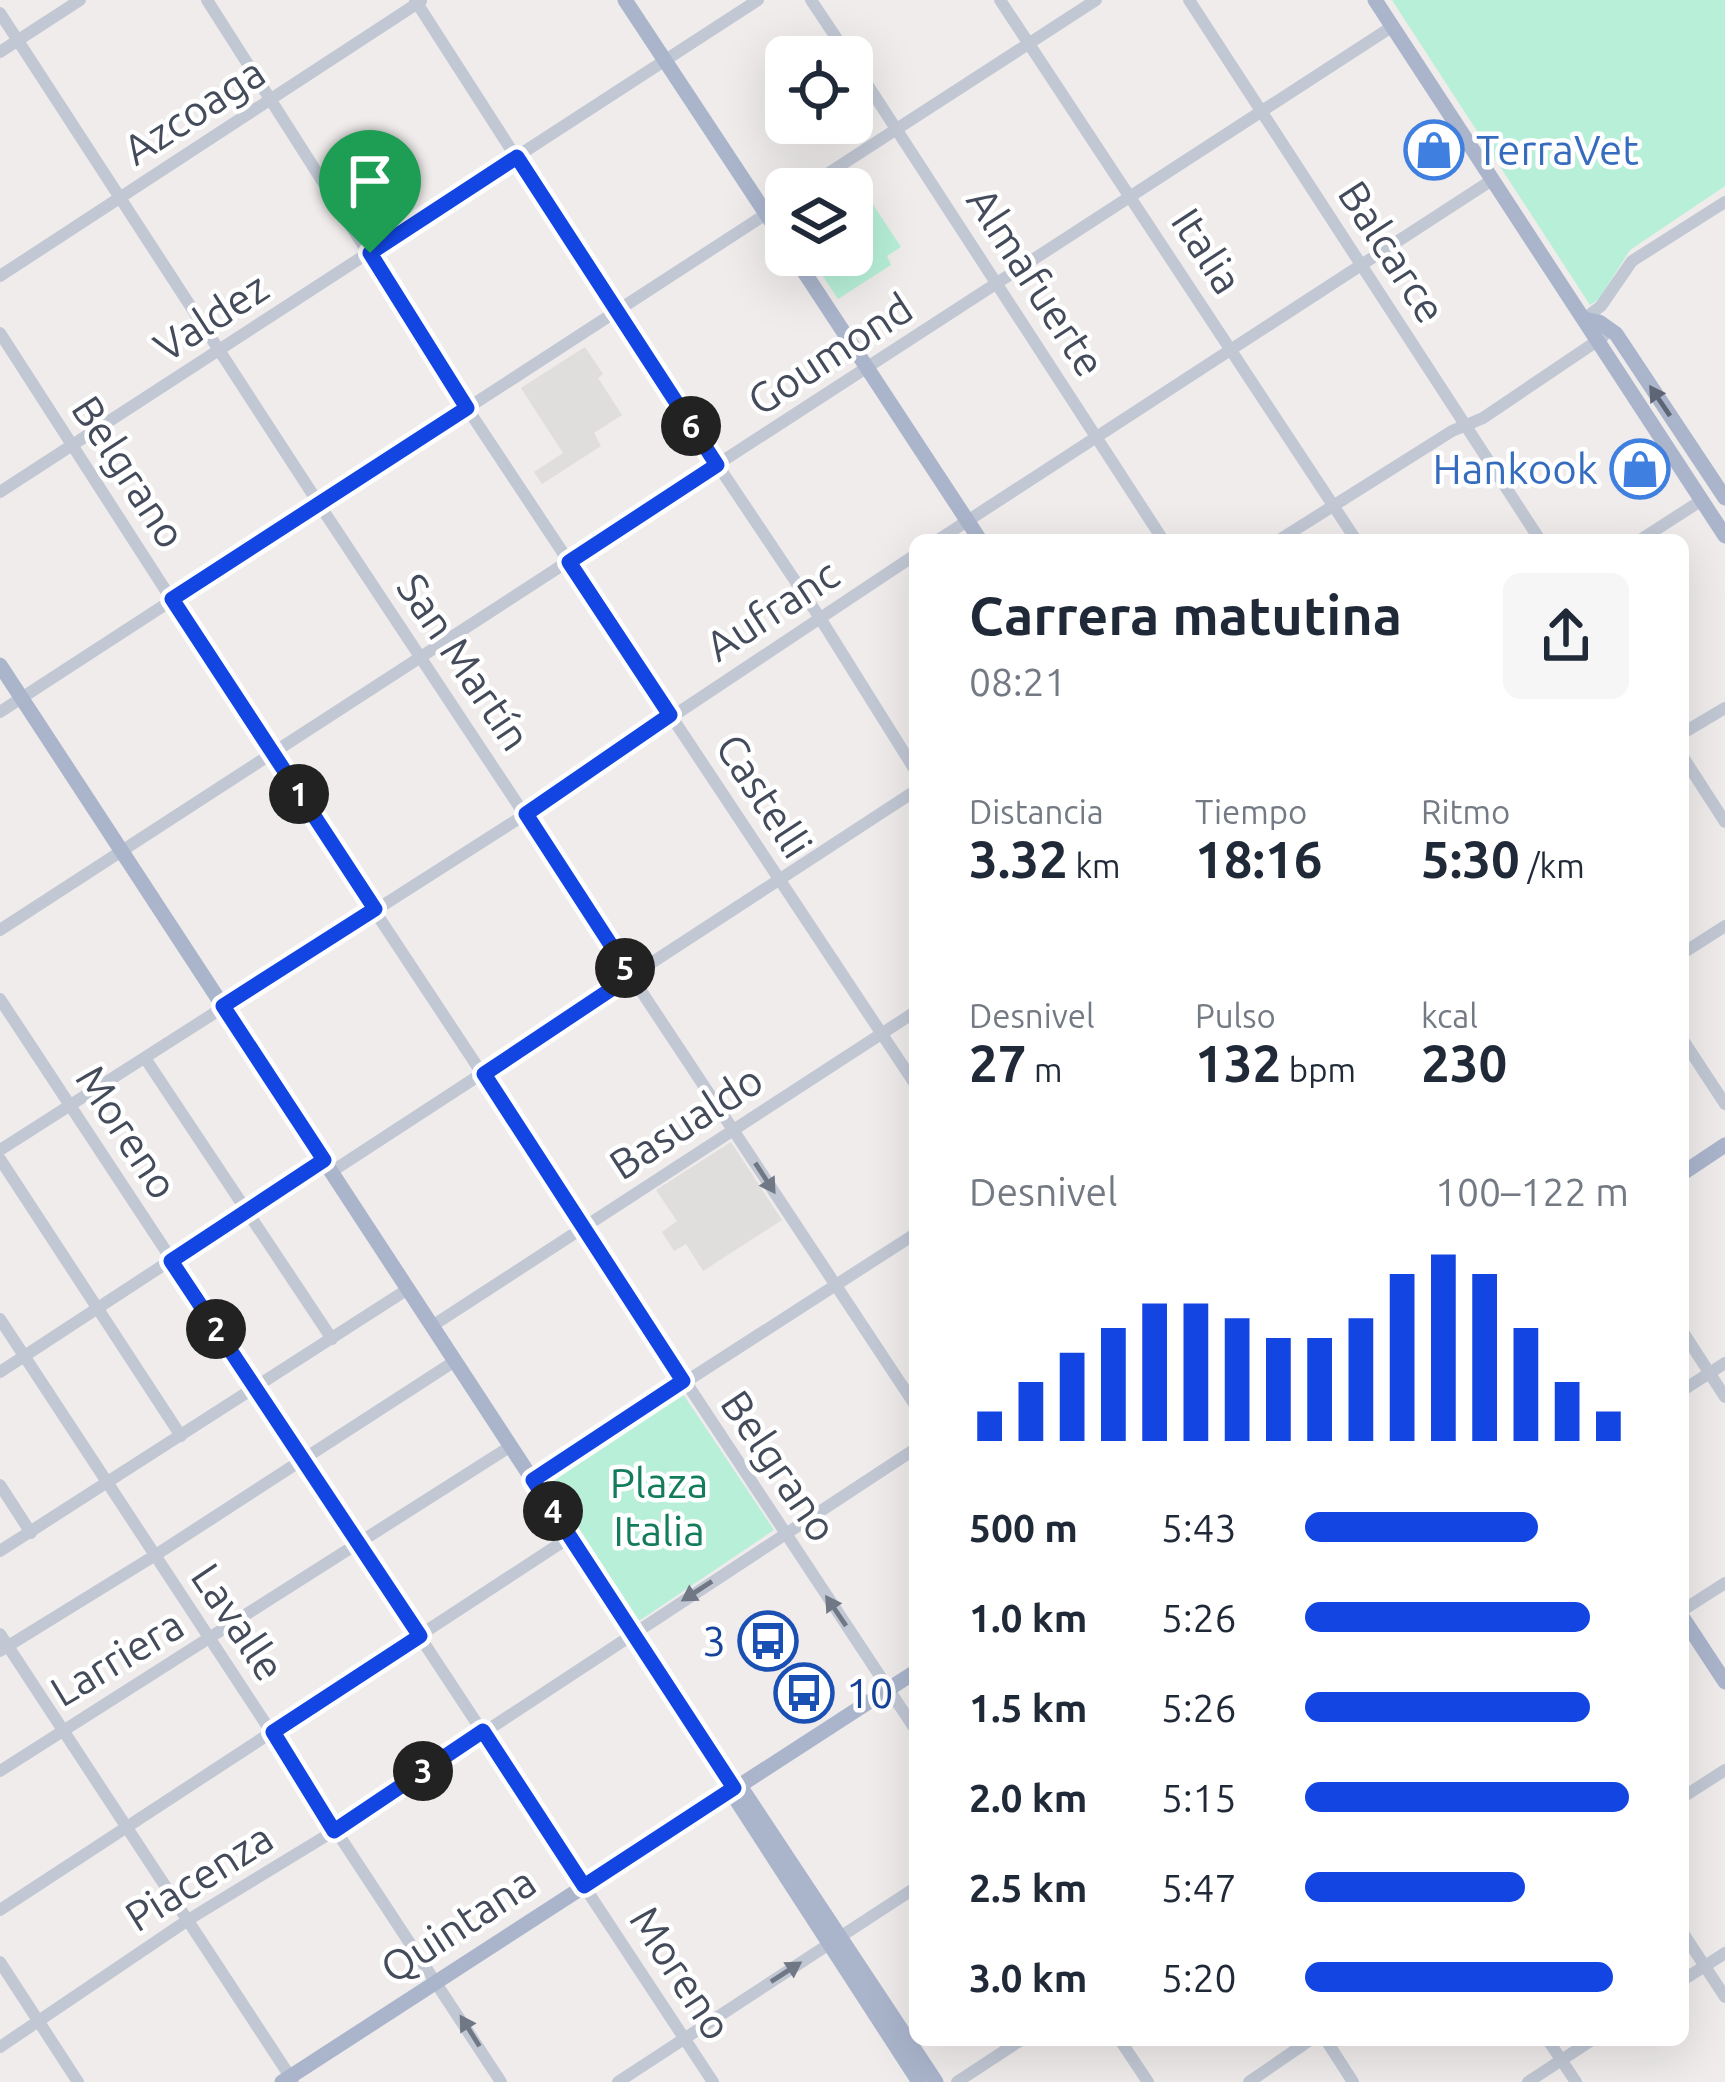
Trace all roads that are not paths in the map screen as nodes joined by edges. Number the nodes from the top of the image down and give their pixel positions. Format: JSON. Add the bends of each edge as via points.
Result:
{"nodes":[{"id":1,"x":80,"y":0,"type":"edge"},
{"id":2,"x":207,"y":0,"type":"edge"},
{"id":3,"x":626,"y":0,"type":"edge"},
{"id":4,"x":758,"y":0,"type":"edge"},
{"id":5,"x":811,"y":0,"type":"edge"},
{"id":6,"x":1000,"y":0,"type":"edge"},
{"id":7,"x":1096,"y":0,"type":"edge"},
{"id":8,"x":1189,"y":0,"type":"edge"},
{"id":9,"x":1376,"y":0,"type":"edge"},
{"id":10,"x":419,"y":1,"type":"edge"},
{"id":11,"x":0,"y":13,"type":"edge"},
{"id":12,"x":1393,"y":26,"type":"junction"},
{"id":13,"x":835,"y":36,"type":"edge"},
{"id":14,"x":17,"y":41,"type":"junction"},
{"id":15,"x":1028,"y":43,"type":"junction"},
{"id":16,"x":0,"y":52,"type":"edge"},
{"id":17,"x":664,"y":60,"type":"junction"},
{"id":18,"x":873,"y":93,"type":"edge"},
{"id":19,"x":272,"y":100,"type":"junction"},
{"id":20,"x":1263,"y":112,"type":"junction"},
{"id":21,"x":896,"y":128,"type":"junction"},
{"id":22,"x":517,"y":157,"type":"junction"},
{"id":23,"x":836,"y":168,"type":"edge"},
{"id":24,"x":1492,"y":180,"type":"junction"},
{"id":25,"x":1132,"y":197,"type":"junction"},
{"id":26,"x":121,"y":198,"type":"junction"},
{"id":27,"x":1725,"y":202,"type":"edge"},
{"id":28,"x":765,"y":212,"type":"edge"},
{"id":29,"x":765,"y":215,"type":"edge"},
{"id":30,"x":370,"y":253,"type":"junction"},
{"id":31,"x":1361,"y":266,"type":"junction"},
{"id":32,"x":0,"y":276,"type":"edge"},
{"id":33,"x":807,"y":276,"type":"edge"},
{"id":34,"x":998,"y":284,"type":"junction"},
{"id":35,"x":616,"y":313,"type":"junction"},
{"id":36,"x":1584,"y":320,"type":"junction"},
{"id":37,"x":1610,"y":328,"type":"junction"},
{"id":38,"x":0,"y":333,"type":"edge"},
{"id":39,"x":1596,"y":341,"type":"junction"},
{"id":40,"x":220,"y":350,"type":"junction"},
{"id":41,"x":1233,"y":350,"type":"junction"},
{"id":42,"x":867,"y":370,"type":"junction"},
{"id":43,"x":467,"y":408,"type":"junction"},
{"id":44,"x":1466,"y":425,"type":"junction"},
{"id":45,"x":1099,"y":438,"type":"junction"},
{"id":46,"x":71,"y":446,"type":"junction"},
{"id":47,"x":717,"y":465,"type":"junction"},
{"id":48,"x":0,"y":492,"type":"edge"},
{"id":49,"x":1723,"y":492,"type":"edge"},
{"id":50,"x":1702,"y":500,"type":"junction"},
{"id":51,"x":319,"y":504,"type":"junction"},
{"id":52,"x":1333,"y":506,"type":"junction"},
{"id":53,"x":967,"y":521,"type":"junction"},
{"id":54,"x":947,"y":534,"type":"edge"},
{"id":55,"x":976,"y":534,"type":"edge"},
{"id":56,"x":1158,"y":534,"type":"edge"},
{"id":57,"x":1289,"y":534,"type":"edge"},
{"id":58,"x":1351,"y":534,"type":"edge"},
{"id":59,"x":1536,"y":534,"type":"edge"},
{"id":60,"x":1649,"y":534,"type":"edge"},
{"id":61,"x":1725,"y":536,"type":"edge"},
{"id":62,"x":909,"y":559,"type":"edge"},
{"id":63,"x":569,"y":562,"type":"junction"},
{"id":64,"x":172,"y":599,"type":"junction"},
{"id":65,"x":820,"y":618,"type":"junction"},
{"id":66,"x":421,"y":658,"type":"junction"},
{"id":67,"x":0,"y":664,"type":"edge"},
{"id":68,"x":22,"y":698,"type":"junction"},
{"id":69,"x":1725,"y":708,"type":"edge"},
{"id":70,"x":0,"y":712,"type":"edge"},
{"id":71,"x":670,"y":715,"type":"junction"},
{"id":72,"x":1689,"y":730,"type":"edge"},
{"id":73,"x":272,"y":754,"type":"junction"},
{"id":74,"x":909,"y":760,"type":"edge"},
{"id":75,"x":1689,"y":766,"type":"edge"},
{"id":76,"x":909,"y":795,"type":"edge"},
{"id":77,"x":526,"y":814,"type":"junction"},
{"id":78,"x":1725,"y":822,"type":"edge"},
{"id":79,"x":122,"y":851,"type":"junction"},
{"id":80,"x":780,"y":880,"type":"junction"},
{"id":81,"x":375,"y":909,"type":"junction"},
{"id":82,"x":1725,"y":926,"type":"edge"},
{"id":83,"x":0,"y":930,"type":"edge"},
{"id":84,"x":1689,"y":949,"type":"edge"},
{"id":85,"x":631,"y":976,"type":"junction"},
{"id":86,"x":0,"y":999,"type":"edge"},
{"id":87,"x":223,"y":1006,"type":"junction"},
{"id":88,"x":909,"y":1016,"type":"edge"},
{"id":89,"x":882,"y":1033,"type":"junction"},
{"id":90,"x":1689,"y":1049,"type":"edge"},
{"id":91,"x":145,"y":1058,"type":"junction"},
{"id":92,"x":484,"y":1074,"type":"junction"},
{"id":93,"x":909,"y":1075,"type":"edge"},
{"id":94,"x":70,"y":1103,"type":"junction"},
{"id":95,"x":1725,"y":1105,"type":"edge"},
{"id":96,"x":734,"y":1130,"type":"junction"},
{"id":97,"x":1725,"y":1145,"type":"edge"},
{"id":98,"x":0,"y":1154,"type":"edge"},
{"id":99,"x":328,"y":1166,"type":"junction"},
{"id":100,"x":1689,"y":1169,"type":"edge"},
{"id":101,"x":246,"y":1212,"type":"junction"},
{"id":102,"x":584,"y":1229,"type":"junction"},
{"id":103,"x":909,"y":1238,"type":"edge"},
{"id":104,"x":171,"y":1261,"type":"junction"},
{"id":105,"x":836,"y":1285,"type":"junction"},
{"id":106,"x":408,"y":1289,"type":"junction"},
{"id":107,"x":97,"y":1309,"type":"junction"},
{"id":108,"x":0,"y":1319,"type":"edge"},
{"id":109,"x":432,"y":1325,"type":"junction"},
{"id":110,"x":332,"y":1339,"type":"junction"},
{"id":111,"x":1689,"y":1341,"type":"edge"},
{"id":112,"x":25,"y":1356,"type":"junction"},
{"id":113,"x":455,"y":1361,"type":"junction"},
{"id":114,"x":1725,"y":1363,"type":"edge"},
{"id":115,"x":0,"y":1372,"type":"edge"},
{"id":116,"x":1709,"y":1373,"type":"junction"},
{"id":117,"x":683,"y":1381,"type":"junction"},
{"id":118,"x":1689,"y":1386,"type":"edge"},
{"id":119,"x":255,"y":1388,"type":"junction"},
{"id":120,"x":909,"y":1396,"type":"edge"},
{"id":121,"x":1725,"y":1397,"type":"edge"},
{"id":122,"x":182,"y":1436,"type":"junction"},
{"id":123,"x":511,"y":1446,"type":"junction"},
{"id":124,"x":909,"y":1453,"type":"edge"},
{"id":125,"x":304,"y":1459,"type":"junction"},
{"id":126,"x":533,"y":1480,"type":"junction"},
{"id":127,"x":107,"y":1484,"type":"junction"},
{"id":128,"x":0,"y":1485,"type":"edge"},
{"id":129,"x":783,"y":1532,"type":"junction"},
{"id":130,"x":31,"y":1533,"type":"junction"},
{"id":131,"x":570,"y":1538,"type":"junction"},
{"id":132,"x":360,"y":1545,"type":"junction"},
{"id":133,"x":0,"y":1551,"type":"edge"},
{"id":134,"x":154,"y":1556,"type":"junction"},
{"id":135,"x":1725,"y":1582,"type":"edge"},
{"id":136,"x":1689,"y":1609,"type":"edge"},
{"id":137,"x":1689,"y":1624,"type":"edge"},
{"id":138,"x":632,"y":1633,"type":"junction"},
{"id":139,"x":420,"y":1636,"type":"junction"},
{"id":140,"x":210,"y":1640,"type":"junction"},
{"id":141,"x":3,"y":1644,"type":"edge"},
{"id":142,"x":909,"y":1676,"type":"edge"},
{"id":143,"x":1725,"y":1682,"type":"edge"},
{"id":144,"x":889,"y":1689,"type":"junction"},
{"id":145,"x":909,"y":1720,"type":"edge"},
{"id":146,"x":63,"y":1730,"type":"junction"},
{"id":147,"x":483,"y":1731,"type":"junction"},
{"id":148,"x":273,"y":1732,"type":"junction"},
{"id":149,"x":1725,"y":1770,"type":"edge"},
{"id":150,"x":0,"y":1771,"type":"edge"},
{"id":151,"x":734,"y":1788,"type":"junction"},
{"id":152,"x":1689,"y":1793,"type":"edge"},
{"id":153,"x":125,"y":1825,"type":"junction"},
{"id":154,"x":334,"y":1831,"type":"junction"},
{"id":155,"x":584,"y":1886,"type":"junction"},
{"id":156,"x":909,"y":1892,"type":"edge"},
{"id":157,"x":0,"y":1910,"type":"edge"},
{"id":158,"x":188,"y":1920,"type":"junction"},
{"id":159,"x":833,"y":1941,"type":"junction"},
{"id":160,"x":1689,"y":1942,"type":"edge"},
{"id":161,"x":1725,"y":1953,"type":"edge"},
{"id":162,"x":0,"y":1962,"type":"edge"},
{"id":163,"x":1705,"y":1966,"type":"junction"},
{"id":164,"x":1689,"y":1976,"type":"edge"},
{"id":165,"x":438,"y":1981,"type":"junction"},
{"id":166,"x":1725,"y":1997,"type":"edge"},
{"id":167,"x":38,"y":2021,"type":"junction"},
{"id":168,"x":685,"y":2038,"type":"junction"},
{"id":169,"x":1012,"y":2046,"type":"edge"},
{"id":170,"x":1124,"y":2046,"type":"edge"},
{"id":171,"x":1301,"y":2046,"type":"edge"},
{"id":172,"x":1330,"y":2046,"type":"edge"},
{"id":173,"x":1552,"y":2046,"type":"edge"},
{"id":174,"x":1583,"y":2046,"type":"edge"},
{"id":175,"x":0,"y":2047,"type":"edge"},
{"id":176,"x":1562,"y":2060,"type":"junction"},
{"id":177,"x":289,"y":2080,"type":"edge"},
{"id":178,"x":78,"y":2082,"type":"edge"},
{"id":179,"x":501,"y":2082,"type":"edge"},
{"id":180,"x":618,"y":2082,"type":"edge"},
{"id":181,"x":713,"y":2082,"type":"edge"},
{"id":182,"x":919,"y":2082,"type":"edge"},
{"id":183,"x":935,"y":2082,"type":"edge"},
{"id":184,"x":957,"y":2082,"type":"edge"},
{"id":185,"x":1148,"y":2082,"type":"edge"},
{"id":186,"x":1249,"y":2082,"type":"edge"},
{"id":187,"x":1353,"y":2082,"type":"edge"},
{"id":188,"x":1528,"y":2082,"type":"edge"},
{"id":189,"x":1576,"y":2082,"type":"edge"}],
"edges":[{"from":1,"to":14,"type":"street"},
{"from":2,"to":19,"type":"street","name":"Castelli"},
{"from":3,"to":17,"type":"main road"},
{"from":4,"to":17,"type":"street","name":"Valdez"},
{"from":5,"to":13,"type":"street","name":"Almafuerte"},
{"from":6,"to":15,"type":"street","name":"Italia"},
{"from":7,"to":15,"type":"street"},
{"from":8,"to":20,"type":"street","name":"Balcarce"},
{"from":9,"to":12,"type":"main road"},
{"from":10,"to":19,"type":"street","name":"Azcoaga"},
{"from":10,"to":22,"type":"street"},
{"from":11,"to":14,"type":"street","name":"San Martín"},
{"from":12,"to":20,"type":"street","name":"Goumond"},
{"from":12,"to":24,"type":"main road"},
{"from":14,"to":16,"type":"street"},
{"from":14,"to":26,"type":"street","name":"San Martín"},
{"from":15,"to":21,"type":"street"},
{"from":15,"to":25,"type":"street","name":"Italia"},
{"from":17,"to":22,"type":"street","name":"Valdez"},
{"from":17,"to":28,"type":"main road"},
{"from":18,"to":21,"type":"street","name":"Almafuerte"},
{"from":19,"to":26,"type":"street","name":"Azcoaga"},
{"from":19,"to":30,"type":"street","name":"Castelli"},
{"from":20,"to":25,"type":"street","name":"Goumond"},
{"from":20,"to":31,"type":"street","name":"Balcarce"},
{"from":21,"to":23,"type":"street"},
{"from":21,"to":34,"type":"street","name":"Almafuerte"},
{"from":22,"to":30,"type":"street","name":"Valdez"},
{"from":22,"to":35,"type":"street"},
{"from":24,"to":31,"type":"street"},
{"from":24,"to":36,"type":"main road"},
{"from":25,"to":34,"type":"street","name":"Goumond"},
{"from":25,"to":41,"type":"street","name":"Italia"},
{"from":26,"to":32,"type":"street","name":"Azcoaga"},
{"from":26,"to":40,"type":"street","name":"San Martín"},
{"from":27,"to":36,"type":"street","via":[[1632,261]]},
{"from":29,"to":35,"type":"street"},
{"from":30,"to":40,"type":"street","name":"Valdez"},
{"from":30,"to":43,"type":"street","name":"Castelli"},
{"from":31,"to":41,"type":"street"},
{"from":31,"to":44,"type":"street","name":"Balcarce"},
{"from":33,"to":42,"type":"main road"},
{"from":34,"to":42,"type":"street","name":"Goumond"},
{"from":34,"to":45,"type":"street","name":"Almafuerte"},
{"from":35,"to":43,"type":"street"},
{"from":35,"to":47,"type":"street"},
{"from":36,"to":37,"type":"main road"},
{"from":36,"to":39,"type":"main road"},
{"from":37,"to":39,"type":"street"},
{"from":49,"to":37,"type":"main road","one_way":true},
{"from":38,"to":46,"type":"street","name":"Belgrano"},
{"from":39,"to":44,"type":"street"},
{"from":39,"to":50,"type":"main road"},
{"from":40,"to":46,"type":"street","name":"Valdez"},
{"from":40,"to":51,"type":"street","name":"San Martín"},
{"from":41,"to":45,"type":"street"},
{"from":41,"to":52,"type":"street","name":"Italia"},
{"from":42,"to":47,"type":"street","name":"Goumond"},
{"from":42,"to":53,"type":"main road"},
{"from":43,"to":51,"type":"street"},
{"from":43,"to":63,"type":"street","name":"Castelli"},
{"from":44,"to":52,"type":"street"},
{"from":44,"to":59,"type":"street","name":"Balcarce"},
{"from":45,"to":53,"type":"street"},
{"from":45,"to":56,"type":"street","name":"Almafuerte"},
{"from":46,"to":48,"type":"street","name":"Valdez"},
{"from":46,"to":64,"type":"street","name":"Belgrano"},
{"from":47,"to":63,"type":"street","name":"Goumond"},
{"from":47,"to":65,"type":"street"},
{"from":50,"to":60,"type":"street"},
{"from":50,"to":61,"type":"main road"},
{"from":51,"to":64,"type":"street"},
{"from":51,"to":66,"type":"street","name":"San Martín"},
{"from":52,"to":57,"type":"street"},
{"from":52,"to":58,"type":"street","name":"Italia"},
{"from":53,"to":54,"type":"street"},
{"from":53,"to":55,"type":"main road"},
{"from":62,"to":65,"type":"street","name":"Aufranc"},
{"from":63,"to":66,"type":"street","name":"Goumond"},
{"from":63,"to":71,"type":"street","name":"Castelli"},
{"from":64,"to":68,"type":"street"},
{"from":64,"to":73,"type":"street","name":"Belgrano"},
{"from":65,"to":71,"type":"street","name":"Aufranc"},
{"from":65,"to":74,"type":"street"},
{"from":66,"to":73,"type":"street","name":"Goumond"},
{"from":66,"to":77,"type":"street","name":"San Martín"},
{"from":67,"to":68,"type":"main road"},
{"from":68,"to":70,"type":"street"},
{"from":68,"to":79,"type":"main road"},
{"from":69,"to":72,"type":"street"},
{"from":71,"to":77,"type":"street","name":"Aufranc"},
{"from":71,"to":80,"type":"street","name":"Castelli"},
{"from":73,"to":79,"type":"street","name":"Goumond"},
{"from":73,"to":81,"type":"street","name":"Belgrano"},
{"from":75,"to":78,"type":"street"},
{"from":76,"to":80,"type":"street"},
{"from":77,"to":81,"type":"street","name":"Aufranc"},
{"from":77,"to":85,"type":"street","name":"San Martín"},
{"from":79,"to":83,"type":"street","name":"Goumond"},
{"from":79,"to":87,"type":"main road"},
{"from":80,"to":85,"type":"street"},
{"from":80,"to":89,"type":"street","name":"Castelli"},
{"from":81,"to":87,"type":"street","name":"Aufranc"},
{"from":81,"to":92,"type":"street","name":"Belgrano"},
{"from":82,"to":84,"type":"street"},
{"from":85,"to":92,"type":"street"},
{"from":85,"to":96,"type":"street","name":"San Martín"},
{"from":86,"to":94,"type":"street","name":"Moreno"},
{"from":87,"to":91,"type":"street","name":"Aufranc"},
{"from":87,"to":99,"type":"main road"},
{"from":88,"to":89,"type":"street","name":"Basualdo"},
{"from":89,"to":93,"type":"street","name":"Castelli"},
{"from":89,"to":96,"type":"street","name":"Basualdo"},
{"from":90,"to":95,"type":"street"},
{"from":91,"to":94,"type":"street","name":"Aufranc"},
{"from":91,"to":101,"type":"street"},
{"from":92,"to":99,"type":"street"},
{"from":92,"to":102,"type":"street","name":"Belgrano"},
{"from":94,"to":98,"type":"street","name":"Aufranc"},
{"from":94,"to":104,"type":"street","name":"Moreno"},
{"from":96,"to":102,"type":"street","name":"Basualdo"},
{"from":96,"to":105,"type":"street","name":"San Martín","one_way":true},
{"from":97,"to":100,"type":"main road"},
{"from":98,"to":107,"type":"street"},
{"from":99,"to":101,"type":"street"},
{"from":99,"to":106,"type":"main road"},
{"from":101,"to":104,"type":"street"},
{"from":101,"to":110,"type":"street"},
{"from":102,"to":109,"type":"street","name":"Basualdo"},
{"from":102,"to":117,"type":"street","name":"Belgrano"},
{"from":103,"to":105,"type":"street"},
{"from":104,"to":107,"type":"street"},
{"from":104,"to":119,"type":"street","name":"Moreno"},
{"from":105,"to":117,"type":"street"},
{"from":105,"to":120,"type":"street","name":"San Martín"},
{"from":106,"to":109,"type":"main road"},
{"from":106,"to":110,"type":"street"},
{"from":107,"to":112,"type":"street"},
{"from":107,"to":122,"type":"street"},
{"from":108,"to":112,"type":"street","name":"Lavalle"},
{"from":109,"to":113,"type":"main road"},
{"from":110,"to":119,"type":"street"},
{"from":111,"to":116,"type":"street"},
{"from":112,"to":115,"type":"street"},
{"from":112,"to":127,"type":"street","name":"Lavalle"},
{"from":113,"to":123,"type":"main road"},
{"from":113,"to":125,"type":"street"},
{"from":114,"to":116,"type":"street"},
{"from":116,"to":118,"type":"street"},
{"from":116,"to":121,"type":"street"},
{"from":117,"to":126,"type":"street"},
{"from":117,"to":129,"type":"street","name":"Belgrano"},
{"from":119,"to":122,"type":"street"},
{"from":119,"to":125,"type":"street","name":"Moreno"},
{"from":122,"to":127,"type":"street"},
{"from":123,"to":126,"type":"main road"},
{"from":123,"to":132,"type":"street","name":"Larriera"},
{"from":124,"to":129,"type":"street","name":"Piacenza"},
{"from":125,"to":132,"type":"street","name":"Moreno"},
{"from":125,"to":134,"type":"street"},
{"from":126,"to":131,"type":"main road"},
{"from":127,"to":130,"type":"street"},
{"from":127,"to":134,"type":"street","name":"Lavalle"},
{"from":128,"to":130,"type":"street"},
{"from":129,"to":138,"type":"street","name":"Piacenza","one_way":true},
{"from":144,"to":129,"type":"street","name":"Belgrano","one_way":true},
{"from":130,"to":133,"type":"street"},
{"from":131,"to":138,"type":"main road"},
{"from":131,"to":139,"type":"street"},
{"from":132,"to":139,"type":"street","name":"Moreno"},
{"from":132,"to":140,"type":"street","name":"Larriera"},
{"from":134,"to":140,"type":"street","name":"Lavalle"},
{"from":134,"to":141,"type":"street"},
{"from":135,"to":136,"type":"street"},
{"from":137,"to":143,"type":"main road"},
{"from":138,"to":147,"type":"street","name":"Piacenza"},
{"from":138,"to":151,"type":"main road"},
{"from":139,"to":147,"type":"street","name":"Moreno"},
{"from":139,"to":148,"type":"street"},
{"from":140,"to":146,"type":"street","name":"Larriera"},
{"from":140,"to":148,"type":"street","name":"Lavalle"},
{"from":141,"to":146,"type":"street"},
{"from":142,"to":144,"type":"main road","name":"Quintana"},
{"from":144,"to":145,"type":"street","name":"Belgrano"},
{"from":144,"to":151,"type":"main road","name":"Quintana"},
{"from":146,"to":150,"type":"street","name":"Larriera"},
{"from":146,"to":153,"type":"street"},
{"from":147,"to":154,"type":"street","name":"Piacenza"},
{"from":147,"to":155,"type":"street","name":"Moreno"},
{"from":148,"to":153,"type":"street"},
{"from":148,"to":154,"type":"street","name":"Lavalle"},
{"from":149,"to":152,"type":"street"},
{"from":151,"to":155,"type":"main road","name":"Quintana"},
{"from":151,"to":159,"type":"main road","via":[[744,1792]]},
{"from":153,"to":157,"type":"street"},
{"from":153,"to":158,"type":"street"},
{"from":154,"to":158,"type":"street","name":"Piacenza"},
{"from":154,"to":165,"type":"street","name":"Lavalle"},
{"from":155,"to":165,"type":"main road","name":"Quintana"},
{"from":155,"to":168,"type":"street","name":"Moreno"},
{"from":156,"to":159,"type":"street"},
{"from":158,"to":167,"type":"street","name":"Piacenza"},
{"from":158,"to":177,"type":"street"},
{"from":168,"to":159,"type":"street","one_way":true},
{"from":159,"to":182,"type":"main road"},
{"from":159,"to":183,"type":"main road"},
{"from":160,"to":163,"type":"street"},
{"from":161,"to":163,"type":"street"},
{"from":162,"to":167,"type":"street"},
{"from":163,"to":164,"type":"street"},
{"from":163,"to":166,"type":"street"},
{"from":165,"to":177,"type":"main road","name":"Quintana"},
{"from":179,"to":165,"type":"street","name":"Lavalle","one_way":true},
{"from":167,"to":175,"type":"street","name":"Piacenza"},
{"from":167,"to":178,"type":"street"},
{"from":168,"to":180,"type":"street"},
{"from":168,"to":181,"type":"street","name":"Moreno"},
{"from":169,"to":184,"type":"street"},
{"from":170,"to":185,"type":"street"},
{"from":171,"to":186,"type":"street"},
{"from":172,"to":187,"type":"street"},
{"from":173,"to":176,"type":"street"},
{"from":174,"to":176,"type":"street"},
{"from":176,"to":188,"type":"street"},
{"from":176,"to":189,"type":"street"}]}
